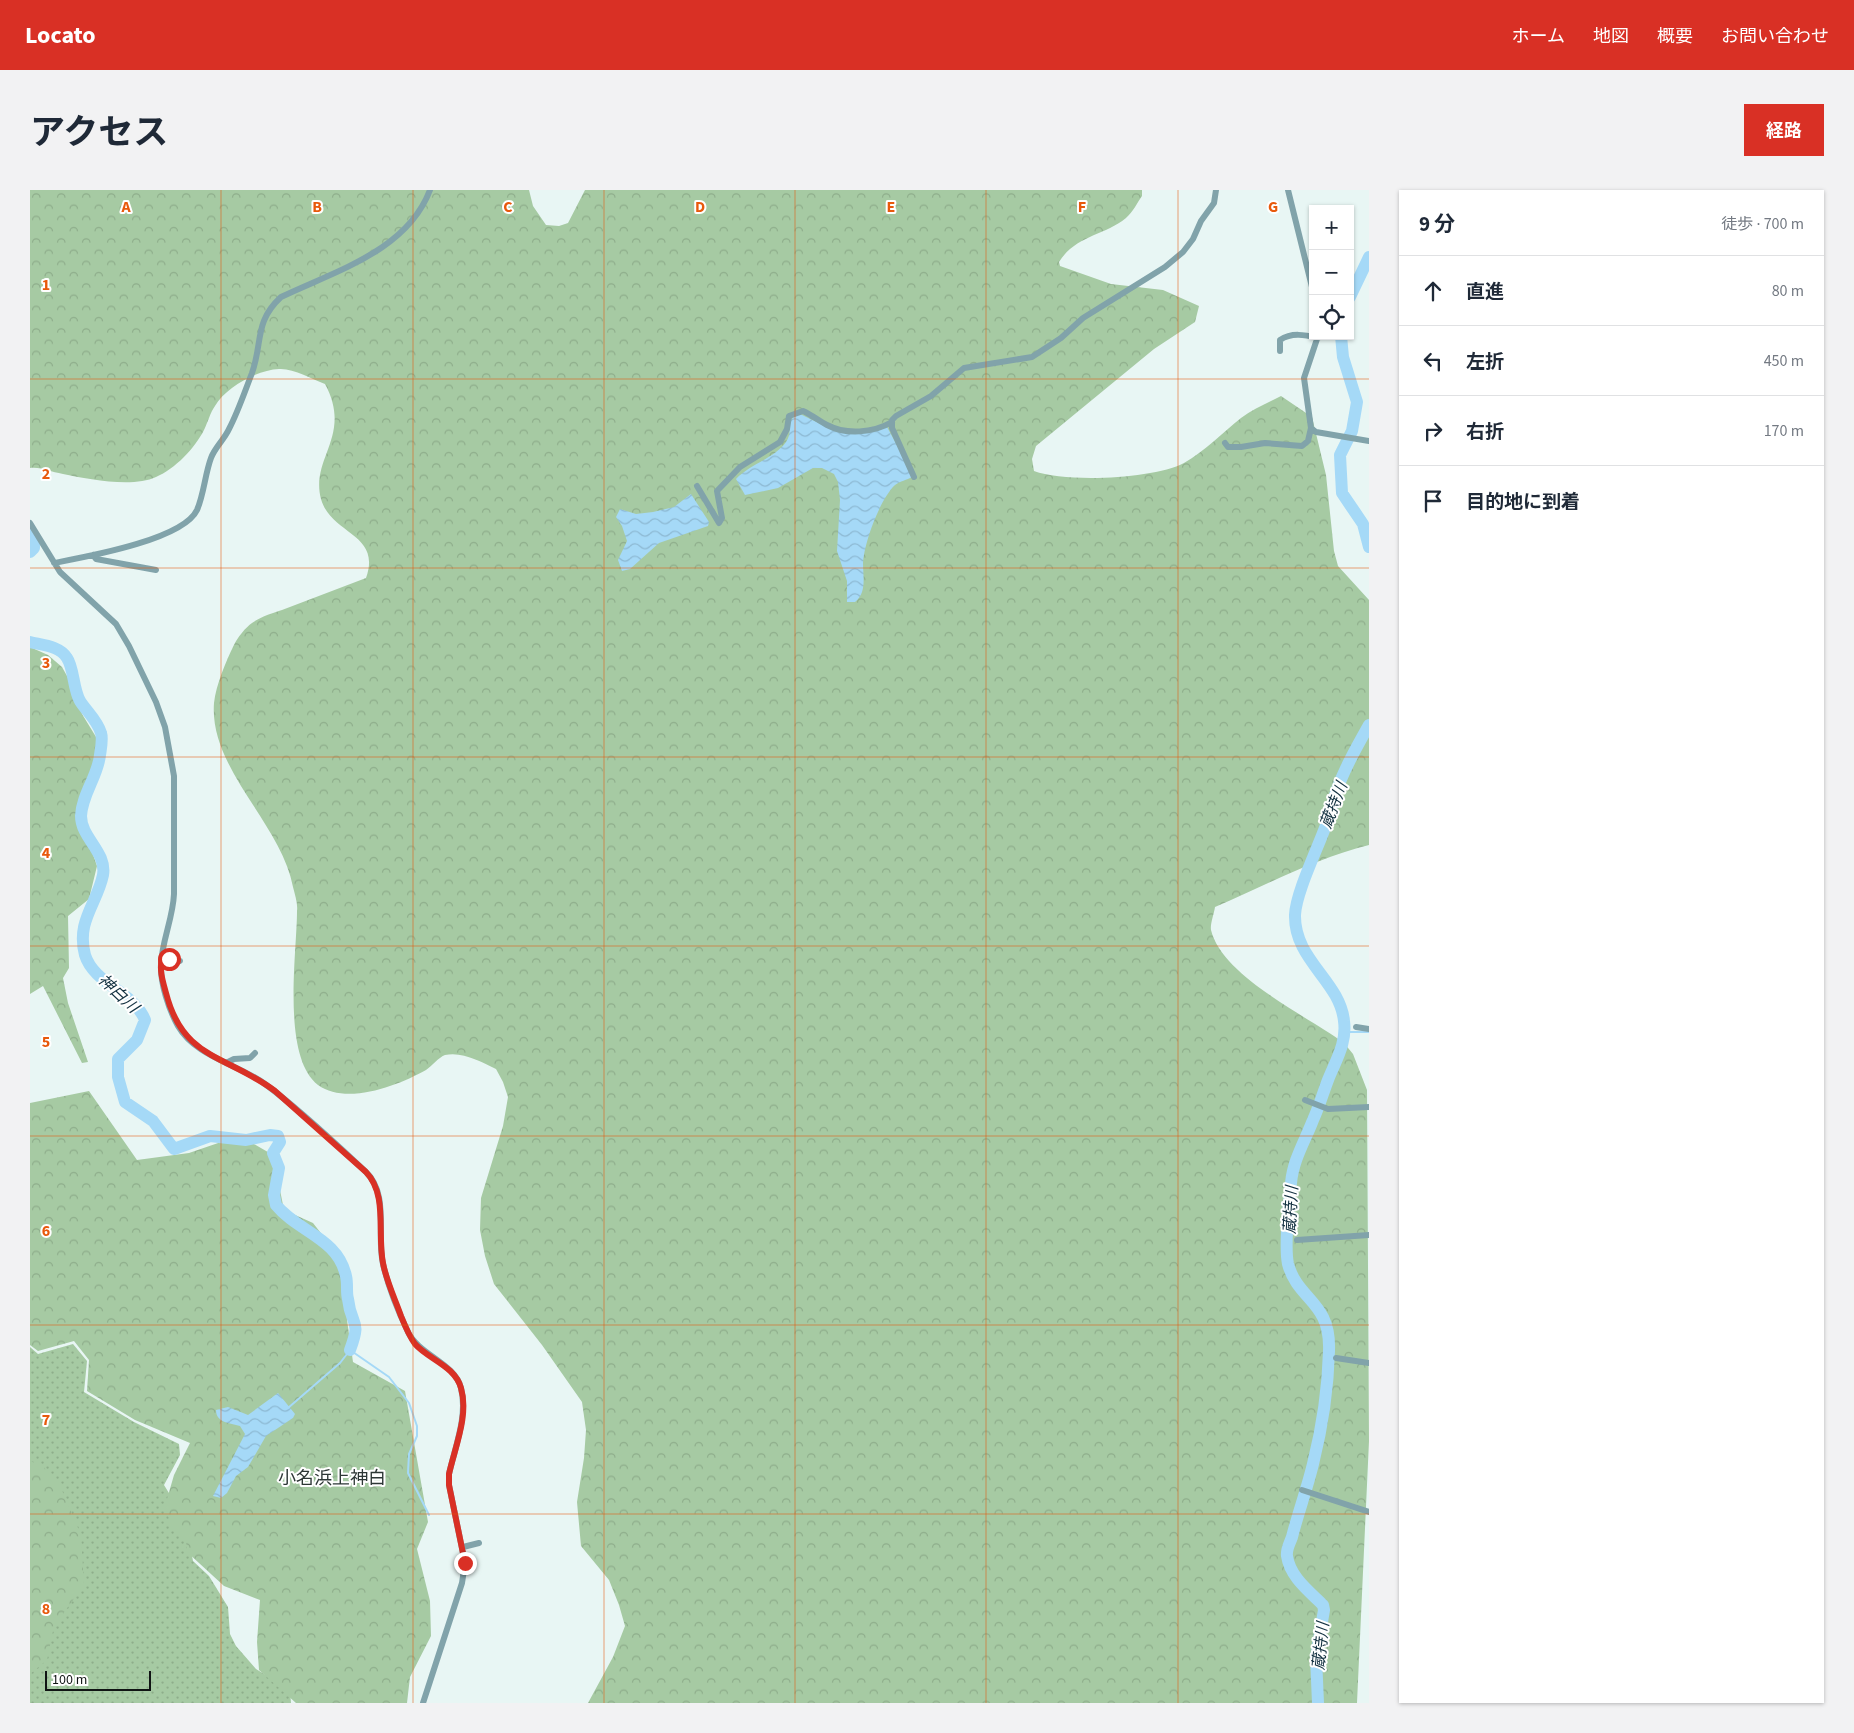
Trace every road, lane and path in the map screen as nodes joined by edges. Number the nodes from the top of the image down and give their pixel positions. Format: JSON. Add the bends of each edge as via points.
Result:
{"nodes":[{"id":1,"x":430,"y":190,"type":"edge"},
{"id":2,"x":1216,"y":190,"type":"edge"},
{"id":3,"x":1288,"y":190,"type":"edge"},
{"id":4,"x":1309,"y":275,"type":"edge"},
{"id":5,"x":1309,"y":335,"type":"edge"},
{"id":6,"x":1317,"y":340,"type":"edge"},
{"id":7,"x":1280,"y":351,"type":"dead end"},
{"id":8,"x":892,"y":422,"type":"junction"},
{"id":9,"x":1311,"y":428,"type":"junction"},
{"id":10,"x":1369,"y":441,"type":"edge"},
{"id":11,"x":1226,"y":443,"type":"dead end"},
{"id":12,"x":914,"y":477,"type":"dead end"},
{"id":13,"x":697,"y":486,"type":"dead end"},
{"id":14,"x":30,"y":523,"type":"edge"},
{"id":15,"x":93,"y":555,"type":"junction"},
{"id":16,"x":54,"y":563,"type":"junction"},
{"id":17,"x":156,"y":570,"type":"dead end"},
{"id":18,"x":162,"y":959,"type":"junction"},
{"id":19,"x":180,"y":961,"type":"dead end"},
{"id":20,"x":1356,"y":1028,"type":"dead end"},
{"id":21,"x":1369,"y":1028,"type":"edge"},
{"id":22,"x":255,"y":1053,"type":"dead end"},
{"id":23,"x":226,"y":1063,"type":"junction"},
{"id":24,"x":1304,"y":1100,"type":"dead end"},
{"id":25,"x":1369,"y":1107,"type":"edge"},
{"id":26,"x":1369,"y":1235,"type":"edge"},
{"id":27,"x":1297,"y":1240,"type":"dead end"},
{"id":28,"x":1336,"y":1358,"type":"dead end"},
{"id":29,"x":1369,"y":1363,"type":"edge"},
{"id":30,"x":1302,"y":1490,"type":"dead end"},
{"id":31,"x":1369,"y":1512,"type":"edge"},
{"id":32,"x":479,"y":1543,"type":"dead end"},
{"id":33,"x":463,"y":1547,"type":"junction"},
{"id":34,"x":423,"y":1703,"type":"edge"}],
"edges":[{"from":1,"to":15,"type":"street","via":[[417,216],[394,241],[281,297],[271,306],[264,318],[253,371],[230,428],[211,457],[197,509],[191,519],[137,544]]},
{"from":2,"to":8,"type":"street","via":[[1214,203],[1187,247],[1165,267],[1090,314],[1032,357],[964,368],[931,396],[896,416]]},
{"from":3,"to":4,"type":"street"},
{"from":5,"to":7,"type":"street","via":[[1280,340]]},
{"from":6,"to":9,"type":"street","via":[[1304,378]]},
{"from":8,"to":12,"type":"street"},
{"from":8,"to":13,"type":"street","via":[[857,432],[833,428],[803,411],[789,416],[780,442],[740,467],[717,491],[720,523]]},
{"from":9,"to":10,"type":"street","via":[[1316,432]]},
{"from":9,"to":11,"type":"street","via":[[1308,441],[1302,446],[1265,443],[1228,447]]},
{"from":14,"to":16,"type":"street"},
{"from":15,"to":16,"type":"street"},
{"from":15,"to":17,"type":"street","via":[[96,559]]},
{"from":16,"to":18,"type":"street","via":[[69,582],[116,624],[156,702],[165,727],[174,776],[174,894]]},
{"from":18,"to":19,"type":"street"},
{"from":18,"to":23,"type":"street","via":[[162,978],[177,1025],[196,1045]]},
{"from":20,"to":21,"type":"street"},
{"from":22,"to":23,"type":"street","via":[[250,1058]]},
{"from":23,"to":33,"type":"street","via":[[275,1091],[366,1172],[376,1185],[380,1201],[383,1266],[408,1332],[416,1345],[444,1367],[461,1386],[464,1406],[449,1485]]},
{"from":24,"to":25,"type":"street","via":[[1328,1109]]},
{"from":26,"to":27,"type":"street"},
{"from":28,"to":29,"type":"street"},
{"from":30,"to":31,"type":"street"},
{"from":32,"to":33,"type":"street"},
{"from":33,"to":34,"type":"street","via":[[462,1583]]}]}
